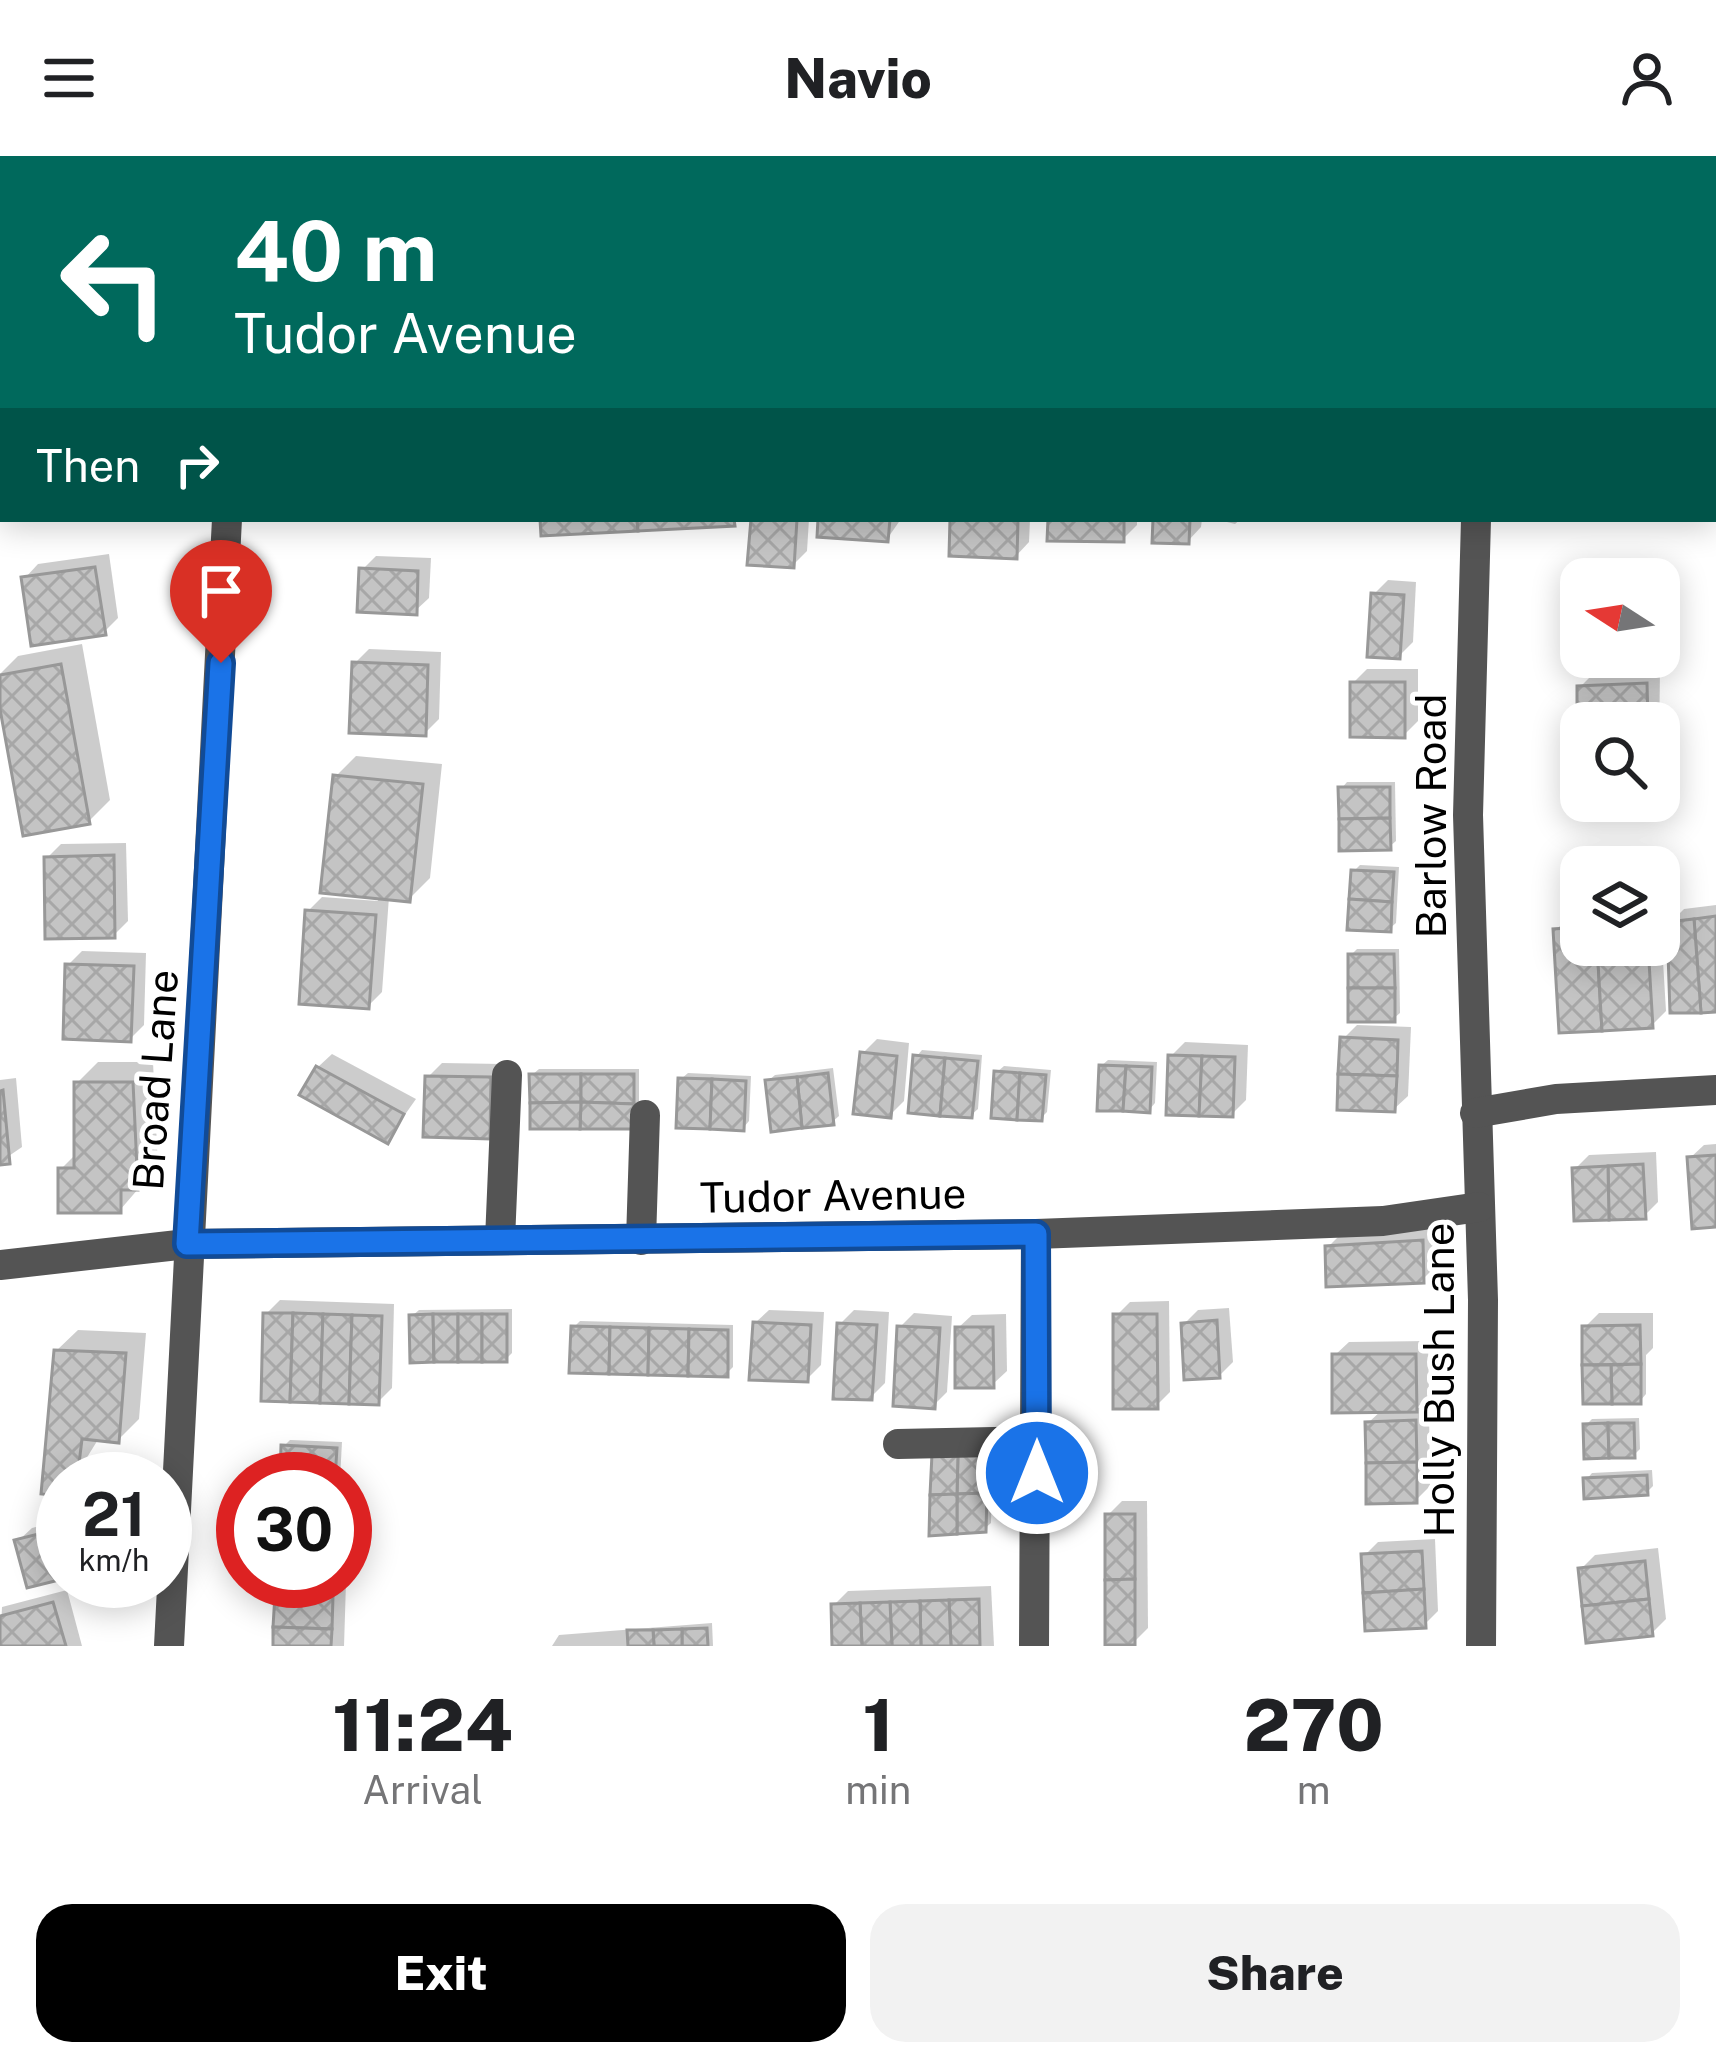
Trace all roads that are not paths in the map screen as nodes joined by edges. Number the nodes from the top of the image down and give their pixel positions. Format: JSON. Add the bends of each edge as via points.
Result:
{"nodes":[{"id":1,"x":227,"y":522,"type":"edge"},
{"id":2,"x":1476,"y":522,"type":"edge"},
{"id":3,"x":507,"y":1075,"type":"dead end"},
{"id":4,"x":1716,"y":1090,"type":"edge"},
{"id":5,"x":1474,"y":1113,"type":"junction"},
{"id":6,"x":645,"y":1115,"type":"dead end"},
{"id":7,"x":1479,"y":1207,"type":"junction"},
{"id":8,"x":1036,"y":1234,"type":"junction"},
{"id":9,"x":500,"y":1240,"type":"junction"},
{"id":10,"x":640,"y":1240,"type":"junction"},
{"id":11,"x":187,"y":1244,"type":"junction"},
{"id":12,"x":0,"y":1264,"type":"edge"},
{"id":13,"x":1037,"y":1441,"type":"junction"},
{"id":14,"x":898,"y":1444,"type":"dead end"},
{"id":15,"x":170,"y":1646,"type":"edge"},
{"id":16,"x":1034,"y":1646,"type":"edge"},
{"id":17,"x":1481,"y":1646,"type":"edge"}],
"edges":[{"from":1,"to":11,"type":"street","name":"Broad Lane"},
{"from":2,"to":5,"type":"street","name":"Barlow Road","via":[[1468,815]]},
{"from":3,"to":9,"type":"street"},
{"from":4,"to":5,"type":"street"},
{"from":5,"to":7,"type":"street","name":"Holly Bush Lane"},
{"from":6,"to":10,"type":"street"},
{"from":7,"to":8,"type":"street","name":"Tudor Avenue","via":[[1383,1221]]},
{"from":7,"to":17,"type":"street","name":"Holly Bush Lane"},
{"from":8,"to":10,"type":"street","name":"Tudor Avenue"},
{"from":8,"to":13,"type":"street"},
{"from":9,"to":10,"type":"street","name":"Tudor Avenue"},
{"from":9,"to":11,"type":"street","name":"Tudor Avenue"},
{"from":11,"to":12,"type":"street","name":"Tudor Avenue"},
{"from":11,"to":15,"type":"street","name":"Broad Lane"},
{"from":13,"to":14,"type":"street"},
{"from":13,"to":16,"type":"street"}]}
